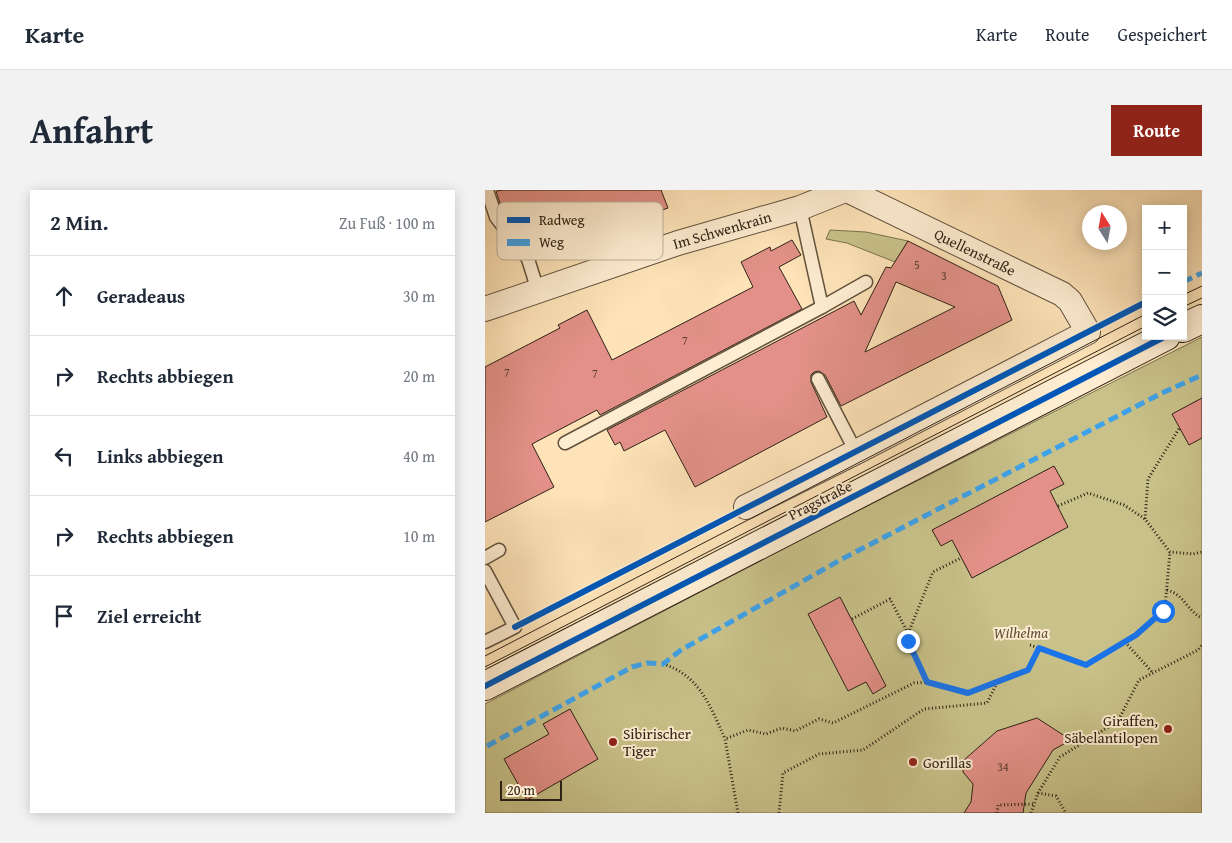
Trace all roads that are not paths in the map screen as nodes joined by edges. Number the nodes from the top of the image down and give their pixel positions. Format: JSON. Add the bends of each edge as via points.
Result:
{"nodes":[{"id":1,"x":487,"y":190,"type":"edge"},
{"id":2,"x":846,"y":190,"type":"edge"},
{"id":3,"x":800,"y":208,"type":"junction"},
{"id":4,"x":497,"y":218,"type":"edge"},
{"id":5,"x":663,"y":247,"type":"edge"},
{"id":6,"x":528,"y":260,"type":"edge"},
{"id":7,"x":627,"y":260,"type":"edge"},
{"id":8,"x":866,"y":282,"type":"dead end"},
{"id":9,"x":538,"y":291,"type":"junction"},
{"id":10,"x":822,"y":307,"type":"junction"},
{"id":11,"x":485,"y":310,"type":"edge"},
{"id":12,"x":1202,"y":319,"type":"edge"},
{"id":13,"x":1187,"y":326,"type":"edge"},
{"id":14,"x":1158,"y":340,"type":"edge"},
{"id":15,"x":818,"y":379,"type":"dead end"},
{"id":16,"x":565,"y":443,"type":"dead end"},
{"id":17,"x":856,"y":452,"type":"junction"},
{"id":18,"x":746,"y":507,"type":"dead end"},
{"id":19,"x":499,"y":550,"type":"dead end"},
{"id":20,"x":485,"y":558,"type":"edge"},
{"id":21,"x":485,"y":570,"type":"edge"},
{"id":22,"x":485,"y":642,"type":"edge"},
{"id":23,"x":485,"y":686,"type":"edge"}],
"edges":[{"from":1,"to":4,"type":"lane"},
{"from":2,"to":3,"type":"street","name":"Im Schwenkrain"},
{"from":2,"to":17,"type":"street","name":"Quellenstraße","via":[[1062,294],[1070,301],[1088,332]]},
{"from":3,"to":5,"type":"street","name":"Im Schwenkrain"},
{"from":3,"to":10,"type":"lane"},
{"from":6,"to":9,"type":"lane"},
{"from":7,"to":9,"type":"street","name":"Im Schwenkrain"},
{"from":8,"to":10,"type":"lane"},
{"from":9,"to":11,"type":"street","name":"Im Schwenkrain"},
{"from":10,"to":16,"type":"lane"},
{"from":12,"to":13,"type":"main road"},
{"from":14,"to":23,"type":"main road","name":"Pragstraße"},
{"from":15,"to":17,"type":"lane"},
{"from":17,"to":18,"type":"street"},
{"from":19,"to":20,"type":"lane"},
{"from":21,"to":22,"type":"lane","via":[[515,627]]}]}
